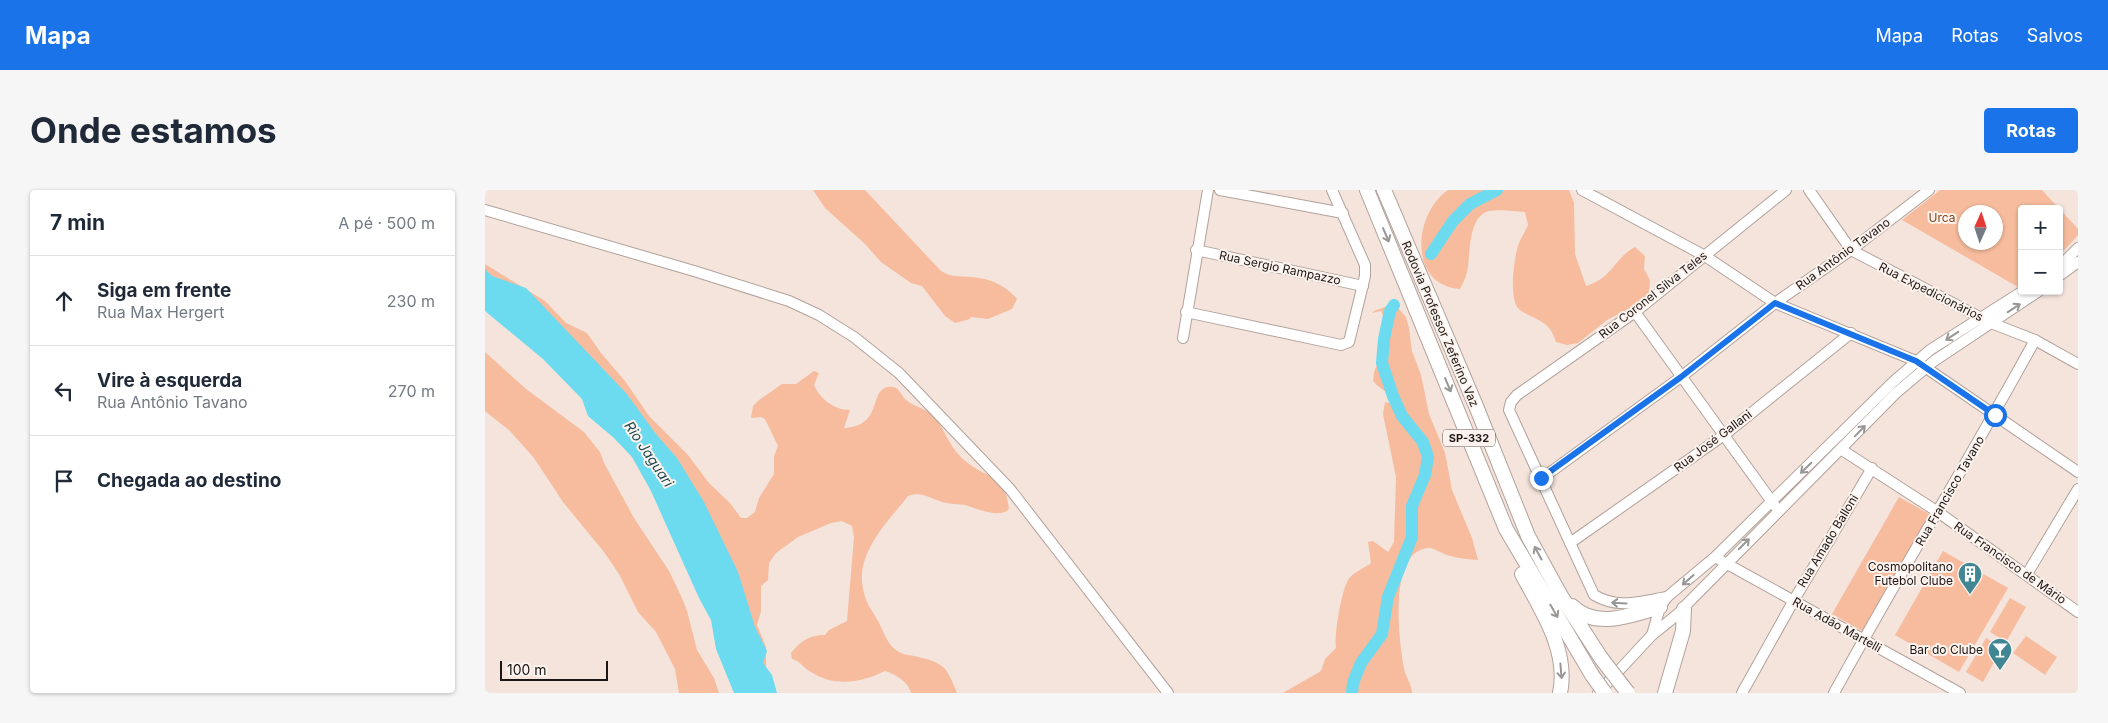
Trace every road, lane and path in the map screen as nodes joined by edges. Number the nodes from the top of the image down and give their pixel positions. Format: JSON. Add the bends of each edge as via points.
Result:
{"nodes":[{"id":1,"x":1208,"y":190,"type":"edge"},
{"id":2,"x":1220,"y":190,"type":"edge"},
{"id":3,"x":1332,"y":190,"type":"edge"},
{"id":4,"x":1367,"y":190,"type":"edge"},
{"id":5,"x":1384,"y":190,"type":"edge"},
{"id":6,"x":1582,"y":190,"type":"edge"},
{"id":7,"x":1786,"y":190,"type":"edge"},
{"id":8,"x":1809,"y":190,"type":"edge"},
{"id":9,"x":1929,"y":190,"type":"edge"},
{"id":10,"x":485,"y":210,"type":"edge"},
{"id":11,"x":1343,"y":213,"type":"junction"},
{"id":12,"x":2078,"y":248,"type":"edge"},
{"id":13,"x":1196,"y":250,"type":"junction"},
{"id":14,"x":1851,"y":250,"type":"junction"},
{"id":15,"x":1705,"y":256,"type":"junction"},
{"id":16,"x":2078,"y":262,"type":"edge"},
{"id":17,"x":2063,"y":263,"type":"edge"},
{"id":18,"x":2063,"y":273,"type":"edge"},
{"id":19,"x":1363,"y":286,"type":"junction"},
{"id":20,"x":2018,"y":294,"type":"edge"},
{"id":21,"x":2033,"y":295,"type":"edge"},
{"id":22,"x":1775,"y":303,"type":"junction"},
{"id":23,"x":1186,"y":312,"type":"junction"},
{"id":24,"x":1635,"y":312,"type":"junction"},
{"id":25,"x":1981,"y":317,"type":"junction"},
{"id":26,"x":1991,"y":322,"type":"junction"},
{"id":27,"x":1851,"y":333,"type":"junction"},
{"id":28,"x":1183,"y":338,"type":"dead end"},
{"id":29,"x":2035,"y":340,"type":"junction"},
{"id":30,"x":1916,"y":361,"type":"junction"},
{"id":31,"x":2078,"y":364,"type":"edge"},
{"id":32,"x":1927,"y":368,"type":"junction"},
{"id":33,"x":1681,"y":377,"type":"junction"},
{"id":34,"x":1995,"y":415,"type":"junction"},
{"id":35,"x":1724,"y":435,"type":"junction"},
{"id":36,"x":1842,"y":450,"type":"junction"},
{"id":37,"x":1872,"y":468,"type":"junction"},
{"id":38,"x":2078,"y":472,"type":"edge"},
{"id":39,"x":1541,"y":478,"type":"junction"},
{"id":40,"x":2078,"y":489,"type":"edge"},
{"id":41,"x":1775,"y":506,"type":"junction"},
{"id":42,"x":1937,"y":512,"type":"junction"},
{"id":43,"x":1506,"y":529,"type":"junction"},
{"id":44,"x":1571,"y":543,"type":"junction"},
{"id":45,"x":1715,"y":557,"type":"junction"},
{"id":46,"x":1726,"y":563,"type":"junction"},
{"id":47,"x":2027,"y":574,"type":"junction"},
{"id":48,"x":1561,"y":596,"type":"junction"},
{"id":49,"x":1667,"y":599,"type":"junction"},
{"id":50,"x":1793,"y":600,"type":"junction"},
{"id":51,"x":1683,"y":609,"type":"junction"},
{"id":52,"x":2078,"y":612,"type":"edge"},
{"id":53,"x":1652,"y":634,"type":"junction"},
{"id":54,"x":1863,"y":640,"type":"junction"},
{"id":55,"x":1168,"y":693,"type":"edge"},
{"id":56,"x":1560,"y":693,"type":"edge"},
{"id":57,"x":1598,"y":693,"type":"edge"},
{"id":58,"x":1605,"y":693,"type":"edge"},
{"id":59,"x":1628,"y":693,"type":"edge"},
{"id":60,"x":1664,"y":693,"type":"edge"},
{"id":61,"x":1742,"y":693,"type":"edge"},
{"id":62,"x":1834,"y":693,"type":"edge"},
{"id":63,"x":1960,"y":693,"type":"edge"}],
"edges":[{"from":1,"to":13,"type":"street"},
{"from":2,"to":11,"type":"street"},
{"from":3,"to":11,"type":"street"},
{"from":4,"to":43,"type":"highway","name":"Rodovia Professor Zeferino Vaz","number":"SP-332","one_way":true},
{"from":48,"to":5,"type":"highway","name":"Rodovia Professor Zeferino Vaz","number":"SP-332","one_way":true,"via":[[1528,536]]},
{"from":6,"to":15,"type":"street"},
{"from":7,"to":15,"type":"street","name":"Rua Coronel Silva Teles"},
{"from":8,"to":14,"type":"street","name":"Rua Expedicionários"},
{"from":9,"to":14,"type":"street","name":"Rua Antônio Tavano"},
{"from":10,"to":55,"type":"street","via":[[789,301],[854,337],[899,373],[1010,489]]},
{"from":11,"to":19,"type":"street","via":[[1365,265]]},
{"from":12,"to":17,"type":"street"},
{"from":13,"to":19,"type":"street","name":"Rua Sergio Rampazzo"},
{"from":13,"to":23,"type":"street"},
{"from":14,"to":22,"type":"street","name":"Rua Antônio Tavano"},
{"from":14,"to":25,"type":"street","name":"Rua Expedicionários"},
{"from":15,"to":22,"type":"street"},
{"from":15,"to":24,"type":"street","name":"Rua Coronel Silva Teles"},
{"from":16,"to":18,"type":"street"},
{"from":19,"to":23,"type":"street","via":[[1351,337],[1349,342],[1341,345]]},
{"from":20,"to":25,"type":"street"},
{"from":26,"to":21,"type":"street","one_way":true},
{"from":22,"to":27,"type":"street"},
{"from":22,"to":33,"type":"street","name":"Rua Antônio Tavano"},
{"from":23,"to":28,"type":"street"},
{"from":24,"to":33,"type":"street"},
{"from":24,"to":39,"type":"street","name":"Rua Coronel Silva Teles","via":[[1511,402],[1509,410]]},
{"from":25,"to":26,"type":"street","name":"Rua Expedicionários"},
{"from":25,"to":30,"type":"street","one_way":true},
{"from":26,"to":29,"type":"street","name":"Rua Expedicionários"},
{"from":26,"to":32,"type":"street"},
{"from":27,"to":30,"type":"street"},
{"from":27,"to":35,"type":"street","name":"Rua José Gallani"},
{"from":29,"to":31,"type":"street","name":"Rua Expedicionários"},
{"from":29,"to":34,"type":"street","name":"Rua Francisco Tavano"},
{"from":30,"to":32,"type":"street"},
{"from":30,"to":41,"type":"street","one_way":true},
{"from":32,"to":34,"type":"street"},
{"from":36,"to":32,"type":"street","one_way":true,"via":[[1897,393]]},
{"from":33,"to":35,"type":"street"},
{"from":33,"to":39,"type":"street","name":"Rua Antônio Tavano"},
{"from":34,"to":38,"type":"street"},
{"from":34,"to":42,"type":"street","name":"Rua Francisco Tavano"},
{"from":35,"to":41,"type":"street"},
{"from":35,"to":44,"type":"street","name":"Rua José Gallani"},
{"from":36,"to":37,"type":"street","name":"Rua Francisco de Mário"},
{"from":36,"to":41,"type":"street"},
{"from":37,"to":42,"type":"street","name":"Rua Francisco de Mário"},
{"from":37,"to":50,"type":"street","name":"Rua Amado Balloni"},
{"from":39,"to":44,"type":"street"},
{"from":40,"to":47,"type":"street"},
{"from":41,"to":45,"type":"street"},
{"from":46,"to":41,"type":"street","one_way":true},
{"from":42,"to":47,"type":"street","name":"Rua Francisco de Mário"},
{"from":42,"to":54,"type":"street","name":"Rua Francisco Tavano"},
{"from":43,"to":56,"type":"highway","one_way":true,"via":[[1508,546],[1553,634],[1562,672]]},
{"from":43,"to":58,"type":"highway","name":"Rodovia Professor Zeferino Vaz","number":"SP-332","one_way":true,"bridge":true},
{"from":49,"to":44,"type":"street","one_way":true,"via":[[1627,604],[1604,601],[1594,594]]},
{"from":45,"to":46,"type":"street","name":"Rua Adão Martelli"},
{"from":45,"to":49,"type":"street","one_way":true},
{"from":46,"to":50,"type":"street","name":"Rua Adão Martelli"},
{"from":46,"to":51,"type":"street"},
{"from":47,"to":52,"type":"street","name":"Rua Francisco de Mário"},
{"from":48,"to":49,"type":"highway","via":[[1587,617],[1599,620]]},
{"from":48,"to":59,"type":"highway","name":"Rodovia Professor Zeferino Vaz","number":"SP-332","bridge":true},
{"from":49,"to":51,"type":"street","via":[[1680,595],[1685,599]]},
{"from":49,"to":53,"type":"street"},
{"from":50,"to":54,"type":"street","name":"Rua Adão Martelli"},
{"from":50,"to":61,"type":"street","name":"Rua Amado Balloni"},
{"from":51,"to":53,"type":"street"},
{"from":51,"to":60,"type":"highway","via":[[1683,631]]},
{"from":53,"to":57,"type":"street"},
{"from":54,"to":62,"type":"street","name":"Rua Francisco Tavano"},
{"from":54,"to":63,"type":"street","name":"Rua Adão Martelli"}]}
